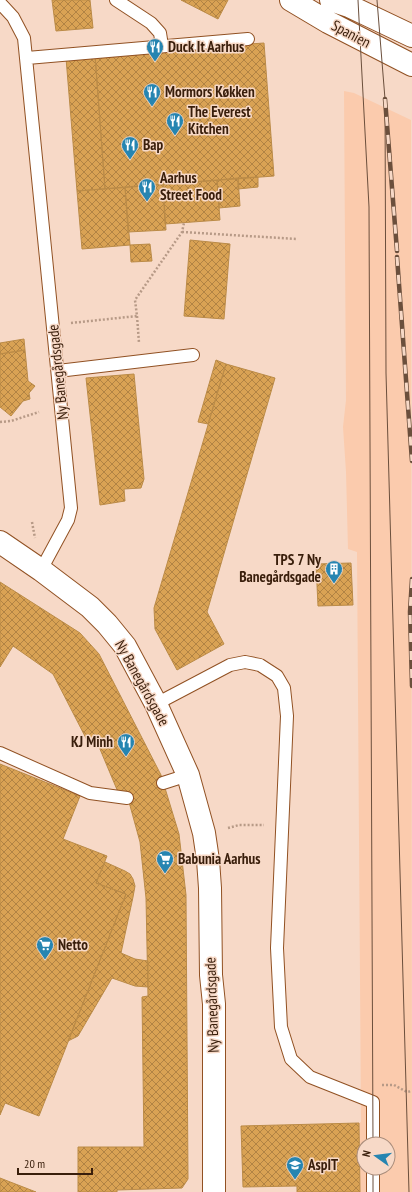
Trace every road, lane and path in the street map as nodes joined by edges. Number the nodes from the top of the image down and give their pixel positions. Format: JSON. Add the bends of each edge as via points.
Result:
{"nodes":[{"id":1,"x":116,"y":0,"type":"edge"},
{"id":2,"x":291,"y":0,"type":"edge"},
{"id":3,"x":341,"y":2,"type":"edge"},
{"id":4,"x":0,"y":3,"type":"edge"},
{"id":5,"x":412,"y":36,"type":"edge"},
{"id":6,"x":248,"y":39,"type":"dead end"},
{"id":7,"x":162,"y":46,"type":"junction"},
{"id":8,"x":27,"y":58,"type":"junction"},
{"id":9,"x":412,"y":65,"type":"edge"},
{"id":10,"x":184,"y":223,"type":"dead end"},
{"id":11,"x":182,"y":232,"type":"junction"},
{"id":12,"x":297,"y":238,"type":"dead end"},
{"id":13,"x":137,"y":316,"type":"junction"},
{"id":14,"x":53,"y":325,"type":"junction"},
{"id":15,"x":193,"y":355,"type":"dead end"},
{"id":16,"x":141,"y":361,"type":"junction"},
{"id":17,"x":58,"y":371,"type":"junction"},
{"id":18,"x":39,"y":412,"type":"dead end"},
{"id":19,"x":0,"y":422,"type":"edge"},
{"id":20,"x":0,"y":542,"type":"edge"},
{"id":21,"x":40,"y":570,"type":"junction"},
{"id":22,"x":156,"y":704,"type":"junction"},
{"id":23,"x":0,"y":753,"type":"edge"},
{"id":24,"x":188,"y":775,"type":"junction"},
{"id":25,"x":163,"y":782,"type":"dead end"},
{"id":26,"x":127,"y":798,"type":"dead end"},
{"id":27,"x":255,"y":824,"type":"dead end"},
{"id":28,"x":239,"y":825,"type":"dead end"},
{"id":29,"x":373,"y":1136,"type":"edge"},
{"id":30,"x":373,"y":1176,"type":"edge"},
{"id":31,"x":214,"y":1192,"type":"edge"},
{"id":32,"x":373,"y":1192,"type":"edge"}],
"edges":[{"from":1,"to":7,"type":"lane","via":[[151,23],[160,33]]},
{"from":2,"to":9,"type":"street","name":"Spanien"},
{"from":3,"to":5,"type":"street","name":"Spanien"},
{"from":4,"to":8,"type":"lane","name":"Ny Banegårdsgade","via":[[13,17],[24,38]]},
{"from":6,"to":7,"type":"lane"},
{"from":7,"to":8,"type":"lane"},
{"from":8,"to":14,"type":"lane","name":"Ny Banegårdsgade"},
{"from":10,"to":11,"type":"path"},
{"from":11,"to":12,"type":"path"},
{"from":11,"to":13,"type":"path","via":[[135,300]]},
{"from":13,"to":14,"type":"path"},
{"from":13,"to":16,"type":"path"},
{"from":14,"to":17,"type":"lane","name":"Ny Banegårdsgade"},
{"from":15,"to":16,"type":"lane"},
{"from":16,"to":17,"type":"lane"},
{"from":17,"to":21,"type":"lane","name":"Ny Banegårdsgade","via":[[71,508],[68,520]]},
{"from":18,"to":19,"type":"path"},
{"from":20,"to":21,"type":"street"},
{"from":21,"to":22,"type":"street","name":"Ny Banegårdsgade","via":[[90,607],[107,624],[125,646]]},
{"from":22,"to":24,"type":"street","name":"Ny Banegårdsgade"},
{"from":22,"to":29,"type":"lane","via":[[230,665],[244,662],[260,665],[277,676],[284,688],[287,716],[277,948],[281,1027],[291,1059],[310,1077],[372,1102]]},
{"from":23,"to":26,"type":"lane","via":[[90,793]]},
{"from":24,"to":25,"type":"lane"},
{"from":24,"to":31,"type":"street","name":"Ny Banegårdsgade","via":[[204,833],[210,888],[214,1004]]},
{"from":27,"to":28,"type":"path"},
{"from":30,"to":32,"type":"lane"}]}
